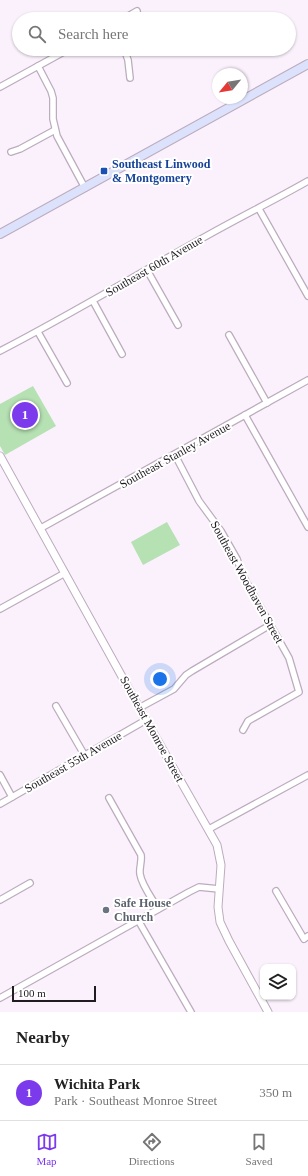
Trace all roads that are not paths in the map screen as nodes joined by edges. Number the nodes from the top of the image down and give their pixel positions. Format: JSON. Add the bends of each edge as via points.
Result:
{"nodes":[{"id":1,"x":56,"y":56,"type":"edge"},
{"id":2,"x":127,"y":56,"type":"edge"},
{"id":3,"x":308,"y":64,"type":"edge"},
{"id":4,"x":38,"y":66,"type":"junction"},
{"id":5,"x":130,"y":78,"type":"dead end"},
{"id":6,"x":0,"y":87,"type":"edge"},
{"id":7,"x":55,"y":130,"type":"junction"},
{"id":8,"x":11,"y":152,"type":"dead end"},
{"id":9,"x":308,"y":181,"type":"edge"},
{"id":10,"x":85,"y":188,"type":"junction"},
{"id":11,"x":259,"y":209,"type":"junction"},
{"id":12,"x":0,"y":234,"type":"edge"},
{"id":13,"x":147,"y":270,"type":"junction"},
{"id":14,"x":308,"y":296,"type":"edge"},
{"id":15,"x":92,"y":301,"type":"junction"},
{"id":16,"x":178,"y":326,"type":"dead end"},
{"id":17,"x":38,"y":332,"type":"junction"},
{"id":18,"x":229,"y":335,"type":"dead end"},
{"id":19,"x":0,"y":351,"type":"edge"},
{"id":20,"x":122,"y":354,"type":"dead end"},
{"id":21,"x":308,"y":380,"type":"edge"},
{"id":22,"x":66,"y":383,"type":"dead end"},
{"id":23,"x":267,"y":403,"type":"junction"},
{"id":24,"x":245,"y":415,"type":"junction"},
{"id":25,"x":175,"y":455,"type":"junction"},
{"id":26,"x":0,"y":456,"type":"edge"},
{"id":27,"x":308,"y":527,"type":"edge"},
{"id":28,"x":41,"y":528,"type":"junction"},
{"id":29,"x":65,"y":573,"type":"junction"},
{"id":30,"x":0,"y":609,"type":"edge"},
{"id":31,"x":270,"y":625,"type":"junction"},
{"id":32,"x":56,"y":706,"type":"dead end"},
{"id":33,"x":139,"y":708,"type":"junction"},
{"id":34,"x":146,"y":720,"type":"junction"},
{"id":35,"x":243,"y":730,"type":"dead end"},
{"id":36,"x":85,"y":756,"type":"junction"},
{"id":37,"x":0,"y":775,"type":"edge"},
{"id":38,"x":308,"y":775,"type":"edge"},
{"id":39,"x":12,"y":797,"type":"junction"},
{"id":40,"x":109,"y":798,"type":"dead end"},
{"id":41,"x":0,"y":804,"type":"edge"},
{"id":42,"x":209,"y":829,"type":"junction"},
{"id":43,"x":30,"y":883,"type":"dead end"},
{"id":44,"x":219,"y":889,"type":"junction"},
{"id":45,"x":276,"y":891,"type":"dead end"},
{"id":46,"x":0,"y":900,"type":"edge"},
{"id":47,"x":158,"y":909,"type":"junction"},
{"id":48,"x":138,"y":920,"type":"junction"},
{"id":49,"x":306,"y":937,"type":"edge"},
{"id":50,"x":0,"y":998,"type":"edge"},
{"id":51,"x":191,"y":1012,"type":"edge"},
{"id":52,"x":268,"y":1012,"type":"edge"}],
"edges":[{"from":1,"to":4,"type":"street"},
{"from":2,"to":5,"type":"street"},
{"from":3,"to":10,"type":"main road"},
{"from":4,"to":6,"type":"street"},
{"from":4,"to":7,"type":"street","via":[[53,98]]},
{"from":7,"to":8,"type":"street"},
{"from":7,"to":10,"type":"street"},
{"from":9,"to":11,"type":"street","name":"Southeast 60th Avenue"},
{"from":10,"to":12,"type":"main road"},
{"from":11,"to":13,"type":"street","name":"Southeast 60th Avenue"},
{"from":11,"to":14,"type":"street"},
{"from":13,"to":15,"type":"street","name":"Southeast 60th Avenue"},
{"from":13,"to":16,"type":"street"},
{"from":15,"to":17,"type":"street","name":"Southeast 60th Avenue"},
{"from":15,"to":20,"type":"street"},
{"from":17,"to":19,"type":"street","name":"Southeast 60th Avenue"},
{"from":17,"to":22,"type":"street"},
{"from":18,"to":23,"type":"street"},
{"from":21,"to":23,"type":"street","name":"Southeast Stanley Avenue"},
{"from":23,"to":24,"type":"street","name":"Southeast Stanley Avenue"},
{"from":24,"to":25,"type":"street","name":"Southeast Stanley Avenue"},
{"from":24,"to":27,"type":"street"},
{"from":25,"to":28,"type":"street","name":"Southeast Stanley Avenue"},
{"from":25,"to":31,"type":"street","name":"Southeast Woodhaven Street","via":[[199,501],[237,559],[243,576]]},
{"from":26,"to":28,"type":"street","name":"Southeast Monroe Street"},
{"from":28,"to":29,"type":"street","name":"Southeast Monroe Street"},
{"from":29,"to":30,"type":"street"},
{"from":29,"to":33,"type":"street","name":"Southeast Monroe Street"},
{"from":31,"to":33,"type":"street","via":[[192,671],[174,689]]},
{"from":31,"to":35,"type":"street","name":"Southeast Woodhaven Street","via":[[289,658],[299,692],[248,721]]},
{"from":32,"to":36,"type":"street"},
{"from":33,"to":34,"type":"street","name":"Southeast Monroe Street"},
{"from":34,"to":36,"type":"street","name":"Southeast 55th Avenue"},
{"from":34,"to":42,"type":"street","name":"Southeast Monroe Street"},
{"from":36,"to":39,"type":"street","name":"Southeast 55th Avenue"},
{"from":37,"to":39,"type":"street"},
{"from":38,"to":42,"type":"street"},
{"from":39,"to":41,"type":"street","name":"Southeast 55th Avenue"},
{"from":40,"to":47,"type":"street","via":[[140,855],[141,880]]},
{"from":42,"to":44,"type":"street","name":"Southeast Monroe Street","via":[[221,859]]},
{"from":43,"to":46,"type":"street"},
{"from":44,"to":47,"type":"street","via":[[199,887]]},
{"from":44,"to":52,"type":"street","name":"Southeast Monroe Street","via":[[218,911],[221,926]]},
{"from":45,"to":49,"type":"street"},
{"from":47,"to":48,"type":"street"},
{"from":48,"to":50,"type":"street"},
{"from":48,"to":51,"type":"street"}]}
